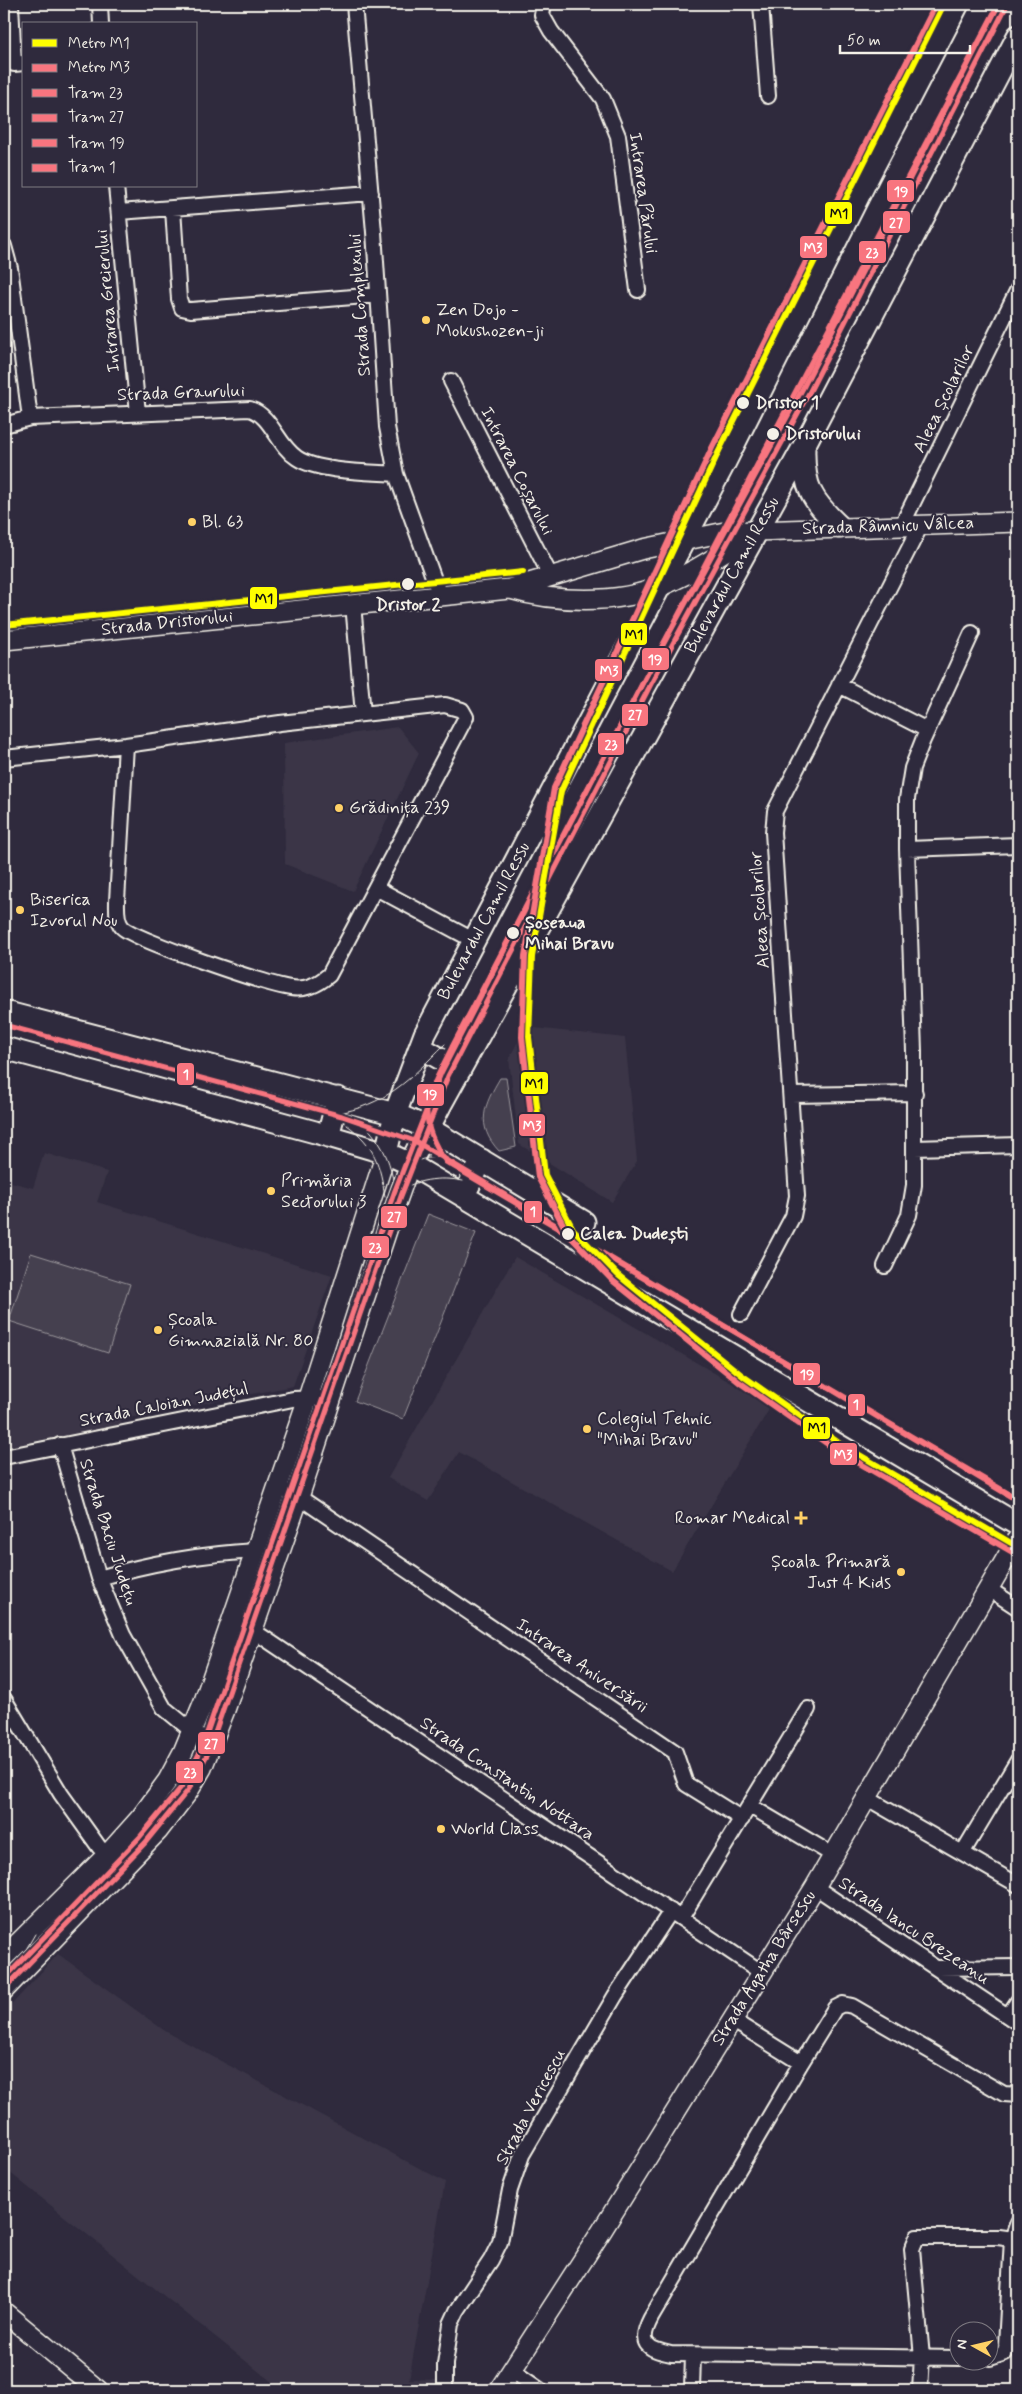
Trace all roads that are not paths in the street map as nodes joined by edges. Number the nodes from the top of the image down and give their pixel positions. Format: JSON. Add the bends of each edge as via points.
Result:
{"nodes":[{"id":1,"x":11,"y":4,"type":"edge"},
{"id":2,"x":100,"y":4,"type":"edge"},
{"id":3,"x":354,"y":4,"type":"edge"},
{"id":4,"x":544,"y":4,"type":"edge"},
{"id":5,"x":761,"y":4,"type":"edge"},
{"id":6,"x":958,"y":4,"type":"edge"},
{"id":7,"x":102,"y":22,"type":"edge"},
{"id":8,"x":19,"y":36,"type":"edge"},
{"id":9,"x":1018,"y":36,"type":"edge"},
{"id":10,"x":19,"y":64,"type":"edge"},
{"id":11,"x":768,"y":96,"type":"dead end"},
{"id":12,"x":116,"y":188,"type":"edge"},
{"id":13,"x":371,"y":193,"type":"junction"},
{"id":14,"x":172,"y":209,"type":"junction"},
{"id":15,"x":119,"y":212,"type":"junction"},
{"id":16,"x":4,"y":246,"type":"edge"},
{"id":17,"x":1018,"y":289,"type":"edge"},
{"id":18,"x":638,"y":290,"type":"dead end"},
{"id":19,"x":378,"y":295,"type":"junction"},
{"id":20,"x":451,"y":381,"type":"dead end"},
{"id":21,"x":138,"y":413,"type":"junction"},
{"id":22,"x":30,"y":418,"type":"junction"},
{"id":23,"x":4,"y":425,"type":"edge"},
{"id":24,"x":804,"y":446,"type":"junction"},
{"id":25,"x":396,"y":474,"type":"junction"},
{"id":26,"x":1018,"y":522,"type":"edge"},
{"id":27,"x":902,"y":525,"type":"junction"},
{"id":28,"x":921,"y":525,"type":"junction"},
{"id":29,"x":840,"y":527,"type":"junction"},
{"id":30,"x":758,"y":529,"type":"junction"},
{"id":31,"x":684,"y":541,"type":"junction"},
{"id":32,"x":551,"y":577,"type":"junction"},
{"id":33,"x":660,"y":587,"type":"junction"},
{"id":34,"x":510,"y":589,"type":"junction"},
{"id":35,"x":440,"y":596,"type":"junction"},
{"id":36,"x":353,"y":604,"type":"junction"},
{"id":37,"x":972,"y":633,"type":"dead end"},
{"id":38,"x":4,"y":640,"type":"edge"},
{"id":39,"x":839,"y":685,"type":"junction"},
{"id":40,"x":363,"y":714,"type":"junction"},
{"id":41,"x":927,"y":730,"type":"junction"},
{"id":42,"x":126,"y":745,"type":"junction"},
{"id":43,"x":4,"y":758,"type":"edge"},
{"id":44,"x":1018,"y":845,"type":"edge"},
{"id":45,"x":907,"y":849,"type":"junction"},
{"id":46,"x":376,"y":888,"type":"junction"},
{"id":47,"x":473,"y":940,"type":"junction"},
{"id":48,"x":4,"y":1012,"type":"edge"},
{"id":49,"x":420,"y":1047,"type":"junction"},
{"id":50,"x":4,"y":1048,"type":"edge"},
{"id":51,"x":460,"y":1070,"type":"junction"},
{"id":52,"x":915,"y":1093,"type":"junction"},
{"id":53,"x":792,"y":1096,"type":"junction"},
{"id":54,"x":338,"y":1098,"type":"junction"},
{"id":55,"x":395,"y":1114,"type":"junction"},
{"id":56,"x":428,"y":1128,"type":"junction"},
{"id":57,"x":328,"y":1136,"type":"junction"},
{"id":58,"x":1018,"y":1145,"type":"edge"},
{"id":59,"x":915,"y":1148,"type":"junction"},
{"id":60,"x":386,"y":1153,"type":"junction"},
{"id":61,"x":482,"y":1160,"type":"junction"},
{"id":62,"x":410,"y":1164,"type":"junction"},
{"id":63,"x":464,"y":1195,"type":"junction"},
{"id":64,"x":584,"y":1222,"type":"dead end"},
{"id":65,"x":886,"y":1266,"type":"dead end"},
{"id":66,"x":741,"y":1314,"type":"dead end"},
{"id":67,"x":308,"y":1398,"type":"junction"},
{"id":68,"x":332,"y":1400,"type":"junction"},
{"id":69,"x":60,"y":1445,"type":"junction"},
{"id":70,"x":4,"y":1457,"type":"edge"},
{"id":71,"x":277,"y":1487,"type":"junction"},
{"id":72,"x":300,"y":1497,"type":"junction"},
{"id":73,"x":1018,"y":1525,"type":"edge"},
{"id":74,"x":1018,"y":1538,"type":"edge"},
{"id":75,"x":256,"y":1551,"type":"junction"},
{"id":76,"x":99,"y":1578,"type":"junction"},
{"id":77,"x":989,"y":1589,"type":"junction"},
{"id":78,"x":1018,"y":1608,"type":"edge"},
{"id":79,"x":233,"y":1617,"type":"junction"},
{"id":80,"x":252,"y":1629,"type":"junction"},
{"id":81,"x":4,"y":1699,"type":"edge"},
{"id":82,"x":808,"y":1709,"type":"dead end"},
{"id":83,"x":192,"y":1731,"type":"junction"},
{"id":84,"x":213,"y":1742,"type":"junction"},
{"id":85,"x":1018,"y":1760,"type":"edge"},
{"id":86,"x":867,"y":1798,"type":"junction"},
{"id":87,"x":750,"y":1806,"type":"junction"},
{"id":88,"x":742,"y":1819,"type":"junction"},
{"id":89,"x":963,"y":1852,"type":"junction"},
{"id":90,"x":107,"y":1855,"type":"junction"},
{"id":91,"x":833,"y":1855,"type":"junction"},
{"id":92,"x":122,"y":1870,"type":"junction"},
{"id":93,"x":1018,"y":1885,"type":"edge"},
{"id":94,"x":815,"y":1887,"type":"junction"},
{"id":95,"x":676,"y":1915,"type":"junction"},
{"id":96,"x":5,"y":1954,"type":"edge"},
{"id":97,"x":1018,"y":1967,"type":"edge"},
{"id":98,"x":937,"y":1968,"type":"junction"},
{"id":99,"x":22,"y":1970,"type":"junction"},
{"id":100,"x":761,"y":1972,"type":"junction"},
{"id":101,"x":4,"y":1990,"type":"edge"},
{"id":102,"x":1018,"y":2001,"type":"edge"},
{"id":103,"x":732,"y":2020,"type":"junction"},
{"id":104,"x":1013,"y":2020,"type":"edge"},
{"id":105,"x":802,"y":2063,"type":"junction"},
{"id":106,"x":1018,"y":2095,"type":"edge"},
{"id":107,"x":1018,"y":2222,"type":"edge"},
{"id":108,"x":1012,"y":2239,"type":"junction"},
{"id":109,"x":4,"y":2312,"type":"edge"},
{"id":110,"x":693,"y":2354,"type":"junction"},
{"id":111,"x":1000,"y":2354,"type":"edge"},
{"id":112,"x":922,"y":2358,"type":"junction"},
{"id":113,"x":950,"y":2358,"type":"edge"},
{"id":114,"x":511,"y":2370,"type":"junction"},
{"id":115,"x":98,"y":2390,"type":"edge"},
{"id":116,"x":445,"y":2390,"type":"edge"},
{"id":117,"x":499,"y":2390,"type":"edge"},
{"id":118,"x":540,"y":2390,"type":"edge"},
{"id":119,"x":692,"y":2390,"type":"edge"},
{"id":120,"x":920,"y":2390,"type":"edge"}],
"edges":[{"from":1,"to":8,"type":"street"},
{"from":2,"to":7,"type":"street"},
{"from":3,"to":13,"type":"street","name":"Strada Complexului"},
{"from":4,"to":18,"type":"street","name":"Intrarea Părului","via":[[542,15],[551,32],[603,99],[618,136]]},
{"from":5,"to":11,"type":"street"},
{"from":6,"to":31,"type":"main road","name":"Bulevardul Camil Ressu"},
{"from":8,"to":10,"type":"street"},
{"from":9,"to":24,"type":"main road","name":"Bulevardul Camil Ressu"},
{"from":12,"to":15,"type":"street","name":"Intrarea Greierului"},
{"from":13,"to":14,"type":"street"},
{"from":13,"to":19,"type":"street","name":"Strada Complexului"},
{"from":14,"to":15,"type":"street"},
{"from":14,"to":19,"type":"street","via":[[182,308],[191,310]]},
{"from":15,"to":21,"type":"street","name":"Intrarea Greierului"},
{"from":16,"to":22,"type":"street","via":[[10,268]]},
{"from":17,"to":27,"type":"street","name":"Aleea Școlarilor"},
{"from":19,"to":25,"type":"street","name":"Strada Complexului","via":[[386,427]]},
{"from":20,"to":32,"type":"street","name":"Intrarea Coșarului"},
{"from":21,"to":22,"type":"street","name":"Strada Graurului"},
{"from":21,"to":25,"type":"street","name":"Strada Graurului","via":[[250,409],[260,412],[284,446],[297,458],[324,468]]},
{"from":22,"to":23,"type":"street","name":"Strada Graurului"},
{"from":24,"to":29,"type":"main road","via":[[803,469],[811,495]]},
{"from":24,"to":30,"type":"main road","name":"Bulevardul Camil Ressu"},
{"from":25,"to":35,"type":"street","name":"Strada Complexului"},
{"from":26,"to":28,"type":"street","name":"Strada Râmnicu Vâlcea"},
{"from":27,"to":28,"type":"street","name":"Strada Râmnicu Vâlcea"},
{"from":27,"to":29,"type":"street","name":"Strada Râmnicu Vâlcea"},
{"from":28,"to":39,"type":"street","name":"Aleea Școlarilor"},
{"from":29,"to":30,"type":"street","name":"Strada Râmnicu Vâlcea"},
{"from":30,"to":31,"type":"street","name":"Strada Dristorului"},
{"from":30,"to":33,"type":"street","name":"Strada Dristorului","via":[[708,562]]},
{"from":30,"to":51,"type":"main road","name":"Bulevardul Camil Ressu"},
{"from":31,"to":32,"type":"street","name":"Strada Dristorului","via":[[643,549]]},
{"from":31,"to":33,"type":"main road","name":"Bulevardul Camil Ressu"},
{"from":32,"to":34,"type":"street","name":"Strada Dristorului"},
{"from":33,"to":34,"type":"street","name":"Strada Dristorului","via":[[627,596],[602,598],[548,598]]},
{"from":33,"to":47,"type":"main road","name":"Bulevardul Camil Ressu"},
{"from":34,"to":35,"type":"street","name":"Strada Dristorului"},
{"from":35,"to":36,"type":"street","name":"Strada Dristorului"},
{"from":36,"to":38,"type":"street","name":"Strada Dristorului"},
{"from":36,"to":40,"type":"street"},
{"from":37,"to":41,"type":"street"},
{"from":39,"to":41,"type":"street"},
{"from":39,"to":53,"type":"street","name":"Aleea Școlarilor","via":[[776,811],[774,821]]},
{"from":40,"to":42,"type":"street"},
{"from":40,"to":46,"type":"street","via":[[445,706],[462,710],[466,718]]},
{"from":41,"to":45,"type":"street","via":[[912,768],[907,799]]},
{"from":42,"to":43,"type":"street"},
{"from":42,"to":46,"type":"street","via":[[117,915],[122,926],[135,935],[276,986],[305,988],[318,985],[329,976]]},
{"from":44,"to":45,"type":"street"},
{"from":45,"to":52,"type":"street"},
{"from":46,"to":47,"type":"street"},
{"from":47,"to":49,"type":"main road","name":"Bulevardul Camil Ressu"},
{"from":48,"to":54,"type":"main road"},
{"from":49,"to":51,"type":"main road"},
{"from":49,"to":55,"type":"main road","name":"Bulevardul Camil Ressu"},
{"from":50,"to":57,"type":"main road"},
{"from":51,"to":56,"type":"main road","name":"Bulevardul Camil Ressu"},
{"from":52,"to":53,"type":"street"},
{"from":52,"to":59,"type":"street"},
{"from":53,"to":66,"type":"street","name":"Aleea Școlarilor","via":[[796,1206]]},
{"from":54,"to":55,"type":"main road"},
{"from":54,"to":57,"type":"main road"},
{"from":55,"to":56,"type":"main road"},
{"from":55,"to":60,"type":"main road","name":"Bulevardul Camil Ressu"},
{"from":56,"to":61,"type":"main road"},
{"from":56,"to":62,"type":"main road","name":"Bulevardul Camil Ressu"},
{"from":57,"to":60,"type":"main road"},
{"from":58,"to":59,"type":"street"},
{"from":59,"to":65,"type":"street","via":[[909,1215]]},
{"from":60,"to":62,"type":"main road"},
{"from":60,"to":67,"type":"street"},
{"from":61,"to":63,"type":"main road"},
{"from":61,"to":64,"type":"main road"},
{"from":62,"to":63,"type":"main road"},
{"from":62,"to":68,"type":"street"},
{"from":63,"to":73,"type":"main road"},
{"from":67,"to":68,"type":"street","name":"Strada Caloian Județul"},
{"from":67,"to":69,"type":"street","name":"Strada Caloian Județul"},
{"from":67,"to":71,"type":"street"},
{"from":68,"to":72,"type":"street"},
{"from":69,"to":70,"type":"street","name":"Strada Caloian Județul"},
{"from":69,"to":76,"type":"street","name":"Strada Baciu Județu"},
{"from":71,"to":72,"type":"street","name":"Intrarea Aniversării"},
{"from":71,"to":75,"type":"street"},
{"from":72,"to":80,"type":"street"},
{"from":72,"to":88,"type":"street","name":"Intrarea Aniversării","via":[[675,1752],[686,1784]]},
{"from":74,"to":77,"type":"street","name":"Strada Agatha Bârsescu"},
{"from":75,"to":76,"type":"street","via":[[199,1556]]},
{"from":75,"to":79,"type":"street"},
{"from":76,"to":83,"type":"street","name":"Strada Baciu Județu","via":[[123,1635],[164,1708]]},
{"from":77,"to":78,"type":"street"},
{"from":77,"to":86,"type":"street","name":"Strada Agatha Bârsescu"},
{"from":79,"to":80,"type":"street","name":"Strada Constantin Nottara"},
{"from":79,"to":83,"type":"street"},
{"from":80,"to":84,"type":"street"},
{"from":80,"to":95,"type":"street","name":"Strada Constantin Nottara"},
{"from":81,"to":90,"type":"street","via":[[61,1794]]},
{"from":82,"to":87,"type":"street"},
{"from":83,"to":84,"type":"street","name":"Strada Baciu Județu"},
{"from":83,"to":90,"type":"street","via":[[164,1786]]},
{"from":84,"to":92,"type":"street","via":[[188,1792]]},
{"from":85,"to":89,"type":"street"},
{"from":86,"to":89,"type":"street"},
{"from":86,"to":91,"type":"street","name":"Strada Agatha Bârsescu"},
{"from":87,"to":88,"type":"street"},
{"from":87,"to":91,"type":"street"},
{"from":88,"to":95,"type":"street","name":"Strada Vericescu"},
{"from":89,"to":93,"type":"street"},
{"from":90,"to":92,"type":"street"},
{"from":90,"to":96,"type":"street"},
{"from":91,"to":94,"type":"street","name":"Strada Agatha Bârsescu"},
{"from":92,"to":99,"type":"street"},
{"from":94,"to":98,"type":"street","name":"Strada Iancu Brezeanu"},
{"from":94,"to":100,"type":"street","name":"Strada Agatha Bârsescu"},
{"from":95,"to":100,"type":"street","name":"Strada Constantin Nottara"},
{"from":95,"to":116,"type":"street","name":"Strada Vericescu","via":[[615,1996],[522,2155],[510,2190],[500,2242],[451,2324]]},
{"from":96,"to":99,"type":"street"},
{"from":97,"to":98,"type":"street"},
{"from":98,"to":104,"type":"street","name":"Strada Iancu Brezeanu"},
{"from":99,"to":101,"type":"street"},
{"from":100,"to":103,"type":"street","name":"Strada Agatha Bârsescu"},
{"from":102,"to":104,"type":"street"},
{"from":103,"to":105,"type":"street"},
{"from":103,"to":114,"type":"street","name":"Strada Agatha Bârsescu"},
{"from":105,"to":106,"type":"street","via":[[835,2008],[843,2004],[852,2006],[1004,2094]]},
{"from":105,"to":110,"type":"street","via":[[644,2331],[643,2339],[647,2345],[658,2352]]},
{"from":107,"to":108,"type":"street"},
{"from":108,"to":111,"type":"street","via":[[1006,2345],[1004,2353]]},
{"from":108,"to":112,"type":"street","via":[[916,2237],[912,2249]]},
{"from":109,"to":115,"type":"street"},
{"from":110,"to":112,"type":"street"},
{"from":110,"to":119,"type":"street"},
{"from":112,"to":113,"type":"street"},
{"from":112,"to":120,"type":"street"},
{"from":114,"to":117,"type":"street","name":"Strada Agatha Bârsescu"},
{"from":114,"to":118,"type":"street"}]}
